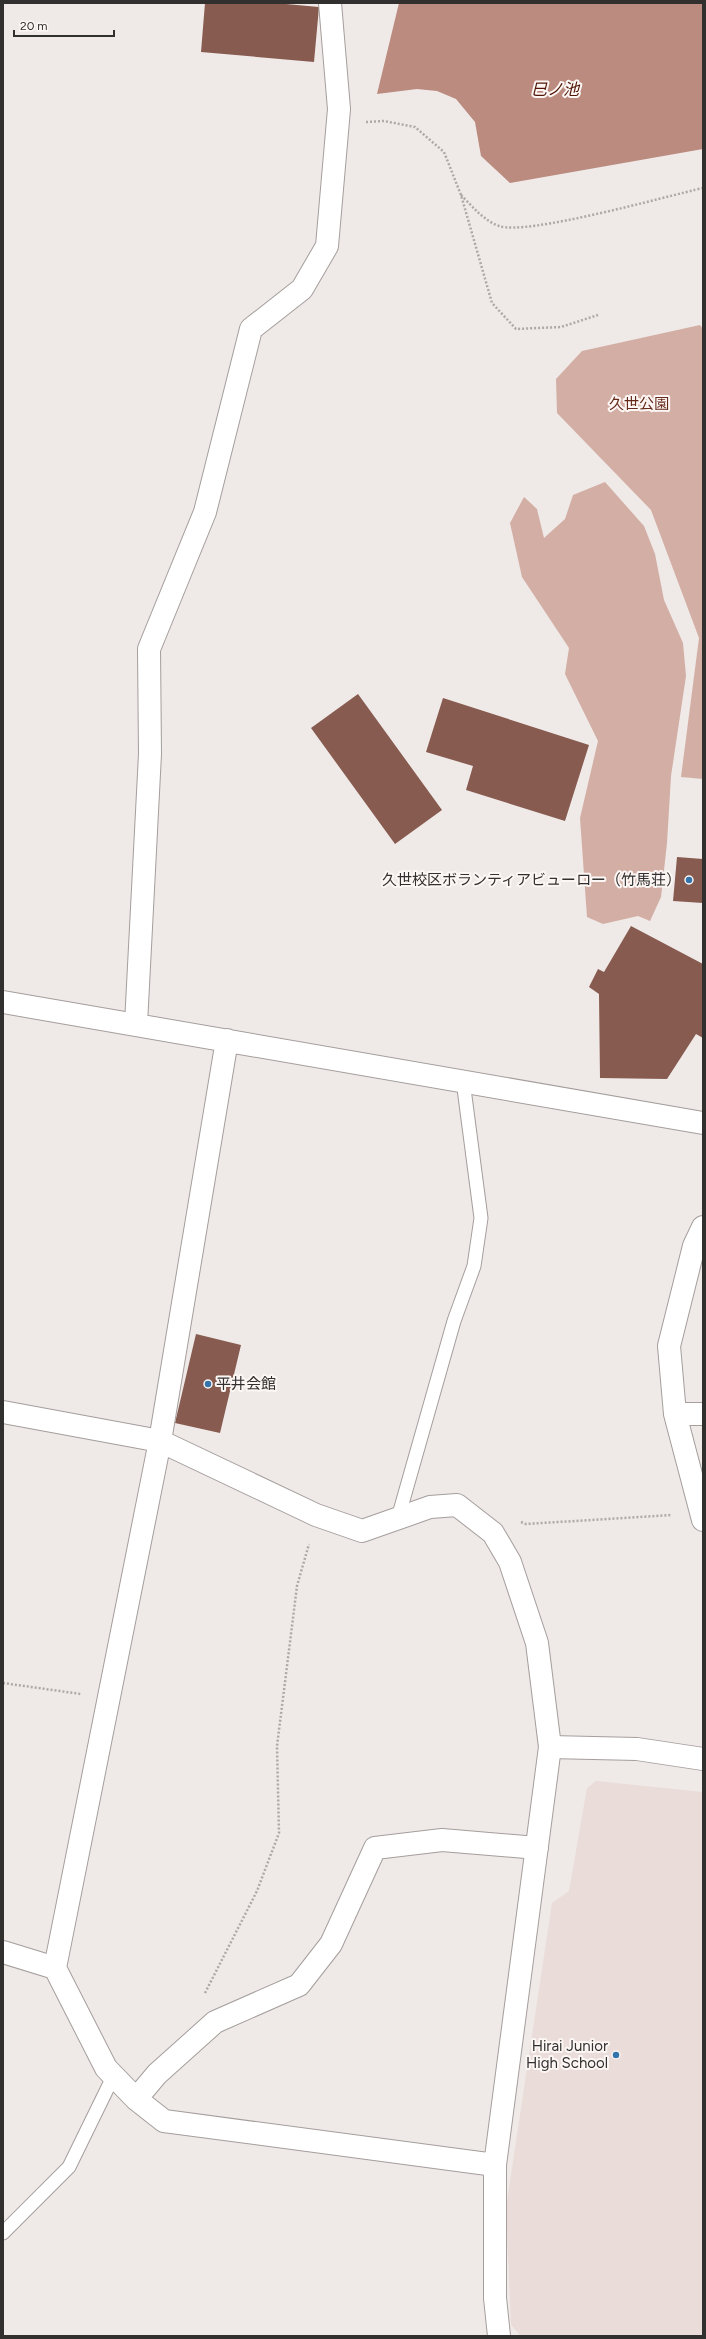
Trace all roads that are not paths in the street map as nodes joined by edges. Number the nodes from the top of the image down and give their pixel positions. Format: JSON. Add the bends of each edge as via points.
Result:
{"nodes":[{"id":1,"x":330,"y":3,"type":"edge"},
{"id":2,"x":3,"y":1002,"type":"edge"},
{"id":3,"x":136,"y":1024,"type":"junction"},
{"id":4,"x":227,"y":1040,"type":"junction"},
{"id":5,"x":463,"y":1081,"type":"junction"},
{"id":6,"x":703,"y":1124,"type":"edge"},
{"id":7,"x":703,"y":1227,"type":"edge"},
{"id":8,"x":3,"y":1412,"type":"edge"},
{"id":9,"x":675,"y":1414,"type":"junction"},
{"id":10,"x":703,"y":1414,"type":"edge"},
{"id":11,"x":160,"y":1441,"type":"junction"},
{"id":12,"x":702,"y":1517,"type":"edge"},
{"id":13,"x":398,"y":1518,"type":"junction"},
{"id":14,"x":550,"y":1747,"type":"junction"},
{"id":15,"x":703,"y":1759,"type":"edge"},
{"id":16,"x":537,"y":1848,"type":"junction"},
{"id":17,"x":3,"y":1952,"type":"edge"},
{"id":18,"x":55,"y":1968,"type":"junction"},
{"id":19,"x":113,"y":2077,"type":"junction"},
{"id":20,"x":136,"y":2099,"type":"junction"},
{"id":21,"x":495,"y":2165,"type":"junction"},
{"id":22,"x":3,"y":2233,"type":"edge"},
{"id":23,"x":499,"y":2336,"type":"edge"}],
"edges":[{"from":1,"to":3,"type":"street","via":[[339,109],[327,246],[302,289],[251,329],[205,512],[149,649],[150,754]]},
{"from":2,"to":3,"type":"street"},
{"from":3,"to":4,"type":"street"},
{"from":4,"to":5,"type":"street"},
{"from":4,"to":11,"type":"street"},
{"from":5,"to":6,"type":"street"},
{"from":5,"to":13,"type":"lane","via":[[481,1218],[474,1266],[454,1321]]},
{"from":7,"to":9,"type":"street","via":[[694,1246],[669,1346]]},
{"from":8,"to":11,"type":"street"},
{"from":9,"to":10,"type":"street"},
{"from":9,"to":12,"type":"street"},
{"from":11,"to":13,"type":"street","via":[[316,1515],[362,1531]]},
{"from":11,"to":18,"type":"street"},
{"from":13,"to":14,"type":"street","via":[[430,1507],[457,1505],[493,1533],[510,1562],[536,1644]]},
{"from":14,"to":15,"type":"street","via":[[637,1749]]},
{"from":14,"to":16,"type":"street"},
{"from":16,"to":20,"type":"street","via":[[442,1840],[375,1848],[331,1944],[299,1985],[214,2022],[157,2074]]},
{"from":16,"to":21,"type":"street"},
{"from":17,"to":18,"type":"street"},
{"from":18,"to":19,"type":"street"},
{"from":19,"to":20,"type":"street"},
{"from":19,"to":22,"type":"lane","via":[[69,2167]]},
{"from":20,"to":21,"type":"street","via":[[164,2121]]},
{"from":21,"to":23,"type":"street","via":[[495,2298]]}]}
